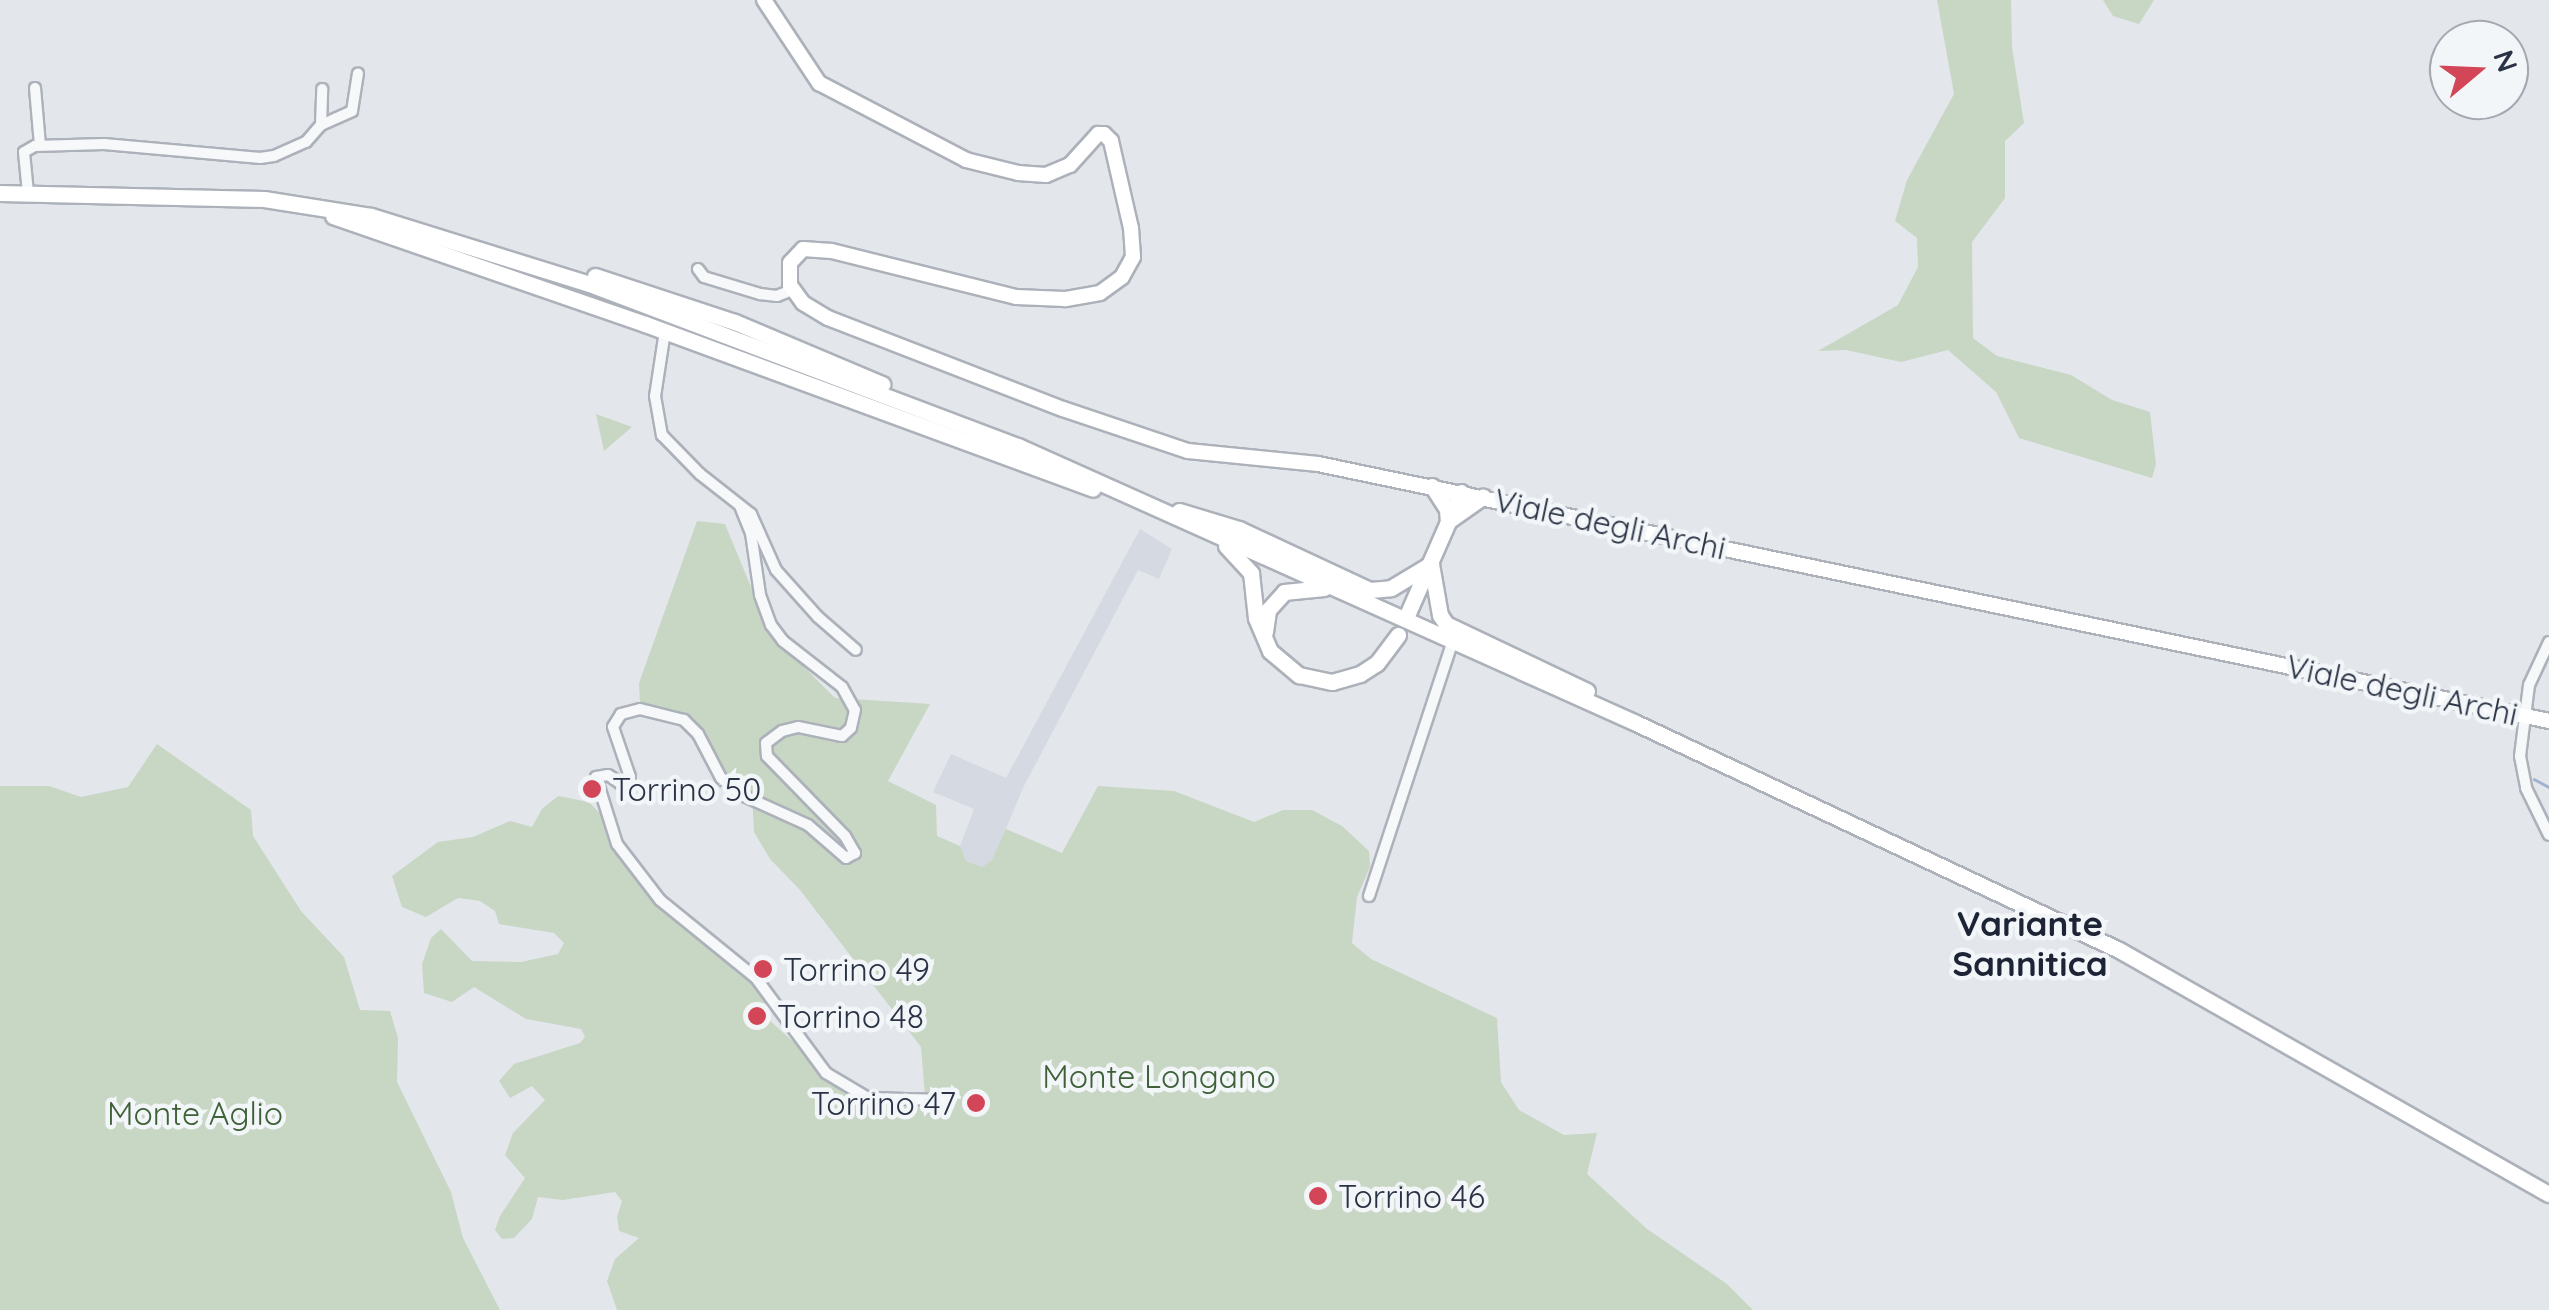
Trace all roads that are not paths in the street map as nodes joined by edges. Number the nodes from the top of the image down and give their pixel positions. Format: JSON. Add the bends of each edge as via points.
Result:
{"nodes":[{"id":1,"x":764,"y":0,"type":"edge"},
{"id":2,"x":358,"y":73,"type":"dead end"},
{"id":3,"x":36,"y":88,"type":"dead end"},
{"id":4,"x":322,"y":89,"type":"dead end"},
{"id":5,"x":321,"y":125,"type":"junction"},
{"id":6,"x":40,"y":145,"type":"junction"},
{"id":7,"x":0,"y":192,"type":"edge"},
{"id":8,"x":28,"y":193,"type":"junction"},
{"id":9,"x":296,"y":204,"type":"junction"},
{"id":10,"x":698,"y":269,"type":"dead end"},
{"id":11,"x":792,"y":290,"type":"junction"},
{"id":12,"x":665,"y":331,"type":"junction"},
{"id":13,"x":1432,"y":486,"type":"junction"},
{"id":14,"x":1461,"y":492,"type":"junction"},
{"id":15,"x":1482,"y":497,"type":"junction"},
{"id":16,"x":1151,"y":503,"type":"junction"},
{"id":17,"x":740,"y":506,"type":"junction"},
{"id":18,"x":1179,"y":519,"type":"junction"},
{"id":19,"x":1448,"y":522,"type":"junction"},
{"id":20,"x":1212,"y":534,"type":"junction"},
{"id":21,"x":1431,"y":564,"type":"junction"},
{"id":22,"x":1328,"y":588,"type":"junction"},
{"id":23,"x":1408,"y":613,"type":"dead end"},
{"id":24,"x":1398,"y":635,"type":"dead end"},
{"id":25,"x":1264,"y":641,"type":"junction"},
{"id":26,"x":2549,"y":642,"type":"edge"},
{"id":27,"x":1452,"y":643,"type":"junction"},
{"id":28,"x":856,"y":650,"type":"dead end"},
{"id":29,"x":2526,"y":716,"type":"junction"},
{"id":30,"x":2549,"y":722,"type":"edge"},
{"id":31,"x":1636,"y":723,"type":"junction"},
{"id":32,"x":2549,"y":835,"type":"edge"},
{"id":33,"x":1369,"y":896,"type":"dead end"},
{"id":34,"x":944,"y":1100,"type":"dead end"},
{"id":35,"x":2549,"y":1194,"type":"edge"}],
"edges":[{"from":1,"to":11,"type":"main road","via":[[819,84],[966,160],[1046,175],[1070,165],[1104,134],[1134,245],[1116,284],[1065,299],[984,290],[809,248],[790,262]]},
{"from":2,"to":5,"type":"street","via":[[352,111]]},
{"from":3,"to":6,"type":"street"},
{"from":4,"to":5,"type":"street"},
{"from":5,"to":6,"type":"street","via":[[306,142],[260,158]]},
{"from":6,"to":8,"type":"street","via":[[24,152]]},
{"from":7,"to":8,"type":"main road"},
{"from":8,"to":9,"type":"main road"},
{"from":9,"to":12,"type":"main road"},
{"from":9,"to":16,"type":"main road","via":[[339,208],[460,240],[623,297]]},
{"from":10,"to":11,"type":"street","via":[[704,277],[760,294]]},
{"from":11,"to":13,"type":"main road","name":"Viale degli Archi","via":[[828,318],[1156,442]]},
{"from":12,"to":17,"type":"street","via":[[654,396],[662,435]]},
{"from":12,"to":18,"type":"main road"},
{"from":13,"to":14,"type":"main road","name":"Viale degli Archi"},
{"from":13,"to":19,"type":"main road"},
{"from":14,"to":15,"type":"main road","name":"Viale degli Archi"},
{"from":14,"to":19,"type":"main road"},
{"from":15,"to":19,"type":"main road"},
{"from":15,"to":29,"type":"main road","name":"Viale degli Archi"},
{"from":16,"to":18,"type":"main road"},
{"from":16,"to":21,"type":"main road","via":[[1239,530],[1370,590],[1390,588]]},
{"from":17,"to":28,"type":"street","via":[[758,522],[776,570]]},
{"from":17,"to":34,"type":"street","via":[[771,625],[854,704],[851,728],[842,736],[798,727],[782,731],[766,743],[767,756],[855,853],[846,858],[808,825],[742,795],[721,778],[684,720],[640,709],[621,714],[613,728],[630,777],[620,783],[596,777],[617,844],[660,900],[756,978],[826,1073],[868,1098]]},
{"from":18,"to":20,"type":"main road"},
{"from":19,"to":21,"type":"main road"},
{"from":20,"to":22,"type":"main road"},
{"from":20,"to":25,"type":"main road","via":[[1251,573]]},
{"from":21,"to":23,"type":"main road"},
{"from":21,"to":31,"type":"main road","via":[[1446,624],[1587,691]]},
{"from":22,"to":25,"type":"main road","via":[[1284,592],[1268,610]]},
{"from":22,"to":27,"type":"main road"},
{"from":24,"to":25,"type":"main road","via":[[1369,670],[1332,682],[1290,671]]},
{"from":26,"to":29,"type":"street","via":[[2529,686]]},
{"from":27,"to":31,"type":"main road"},
{"from":27,"to":33,"type":"street"},
{"from":29,"to":30,"type":"main road","name":"Viale degli Archi"},
{"from":29,"to":32,"type":"street","via":[[2522,774]]},
{"from":31,"to":35,"type":"main road","via":[[2119,950]]}]}
